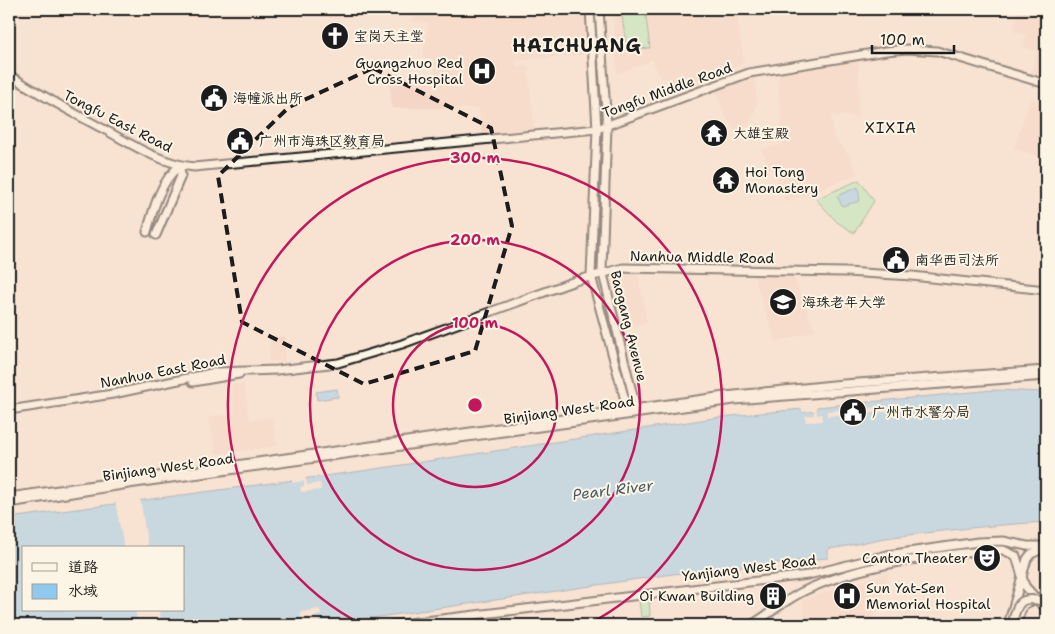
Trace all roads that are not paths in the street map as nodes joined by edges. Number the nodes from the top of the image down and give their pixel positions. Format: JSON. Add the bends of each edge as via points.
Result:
{"nodes":[{"id":1,"x":590,"y":9,"type":"edge"},
{"id":2,"x":599,"y":9,"type":"edge"},
{"id":3,"x":9,"y":75,"type":"edge"},
{"id":4,"x":1046,"y":84,"type":"edge"},
{"id":5,"x":607,"y":126,"type":"junction"},
{"id":6,"x":597,"y":129,"type":"junction"},
{"id":7,"x":282,"y":157,"type":"joint"},
{"id":8,"x":180,"y":166,"type":"junction"},
{"id":9,"x":164,"y":188,"type":"junction"},
{"id":10,"x":173,"y":192,"type":"junction"},
{"id":11,"x":147,"y":232,"type":"dead end"},
{"id":12,"x":156,"y":235,"type":"dead end"},
{"id":13,"x":602,"y":272,"type":"junction"},
{"id":14,"x":591,"y":276,"type":"junction"},
{"id":15,"x":1046,"y":290,"type":"edge"},
{"id":16,"x":381,"y":351,"type":"joint"},
{"id":17,"x":1046,"y":370,"type":"edge"},
{"id":18,"x":266,"y":371,"type":"junction"},
{"id":19,"x":1046,"y":376,"type":"edge"},
{"id":20,"x":193,"y":382,"type":"dead end"},
{"id":21,"x":9,"y":410,"type":"edge"},
{"id":22,"x":632,"y":411,"type":"junction"},
{"id":23,"x":9,"y":496,"type":"edge"},
{"id":24,"x":9,"y":503,"type":"edge"},
{"id":25,"x":1046,"y":547,"type":"edge"},
{"id":26,"x":795,"y":576,"type":"junction"},
{"id":27,"x":1022,"y":577,"type":"junction"},
{"id":28,"x":804,"y":591,"type":"junction"},
{"id":29,"x":1041,"y":600,"type":"edge"},
{"id":30,"x":392,"y":625,"type":"edge"},
{"id":31,"x":751,"y":625,"type":"edge"},
{"id":32,"x":1008,"y":625,"type":"edge"},
{"id":33,"x":1012,"y":625,"type":"edge"},
{"id":34,"x":1016,"y":625,"type":"edge"}],
"edges":[{"from":1,"to":6,"type":"main road","name":"Baogang Avenue"},
{"from":2,"to":5,"type":"main road","name":"Baogang Avenue"},
{"from":3,"to":8,"type":"main road","name":"Tongfu East Road","via":[[118,137]]},
{"from":4,"to":5,"type":"main road","name":"Tongfu Middle Road","via":[[937,51],[900,50],[756,72]]},
{"from":5,"to":6,"type":"main road","name":"Tongfu Middle Road"},
{"from":5,"to":13,"type":"main road","name":"Baogang Avenue"},
{"from":6,"to":7,"type":"main road","name":"Tongfu Middle Road"},
{"from":6,"to":14,"type":"main road","name":"Baogang Avenue"},
{"from":7,"to":8,"type":"main road","name":"Tongfu East Road"},
{"from":8,"to":9,"type":"main road","via":[[172,172]]},
{"from":8,"to":10,"type":"main road","via":[[181,176]]},
{"from":9,"to":10,"type":"main road"},
{"from":9,"to":11,"type":"main road"},
{"from":10,"to":12,"type":"main road"},
{"from":13,"to":14,"type":"main road","name":"Nanhua Middle Road"},
{"from":13,"to":15,"type":"main road","name":"Nanhua Middle Road","via":[[640,267],[870,273]]},
{"from":13,"to":22,"type":"main road","name":"Baogang Avenue"},
{"from":14,"to":16,"type":"main road","name":"Nanhua Middle Road"},
{"from":14,"to":22,"type":"main road","name":"Baogang Avenue"},
{"from":16,"to":18,"type":"main road","name":"Nanhua East Road","via":[[318,366]]},
{"from":17,"to":22,"type":"main road","name":"Binjiang West Road","via":[[802,388]]},
{"from":18,"to":20,"type":"main road"},
{"from":18,"to":21,"type":"main road","name":"Nanhua East Road","via":[[207,373],[122,393]]},
{"from":19,"to":22,"type":"main road","name":"Binjiang West Road","via":[[761,397]]},
{"from":22,"to":23,"type":"main road","name":"Binjiang West Road"},
{"from":22,"to":24,"type":"main road","name":"Binjiang West Road"},
{"from":25,"to":26,"type":"main road","name":"Yanjiang West Road","via":[[1002,541],[978,542],[900,553]]},
{"from":25,"to":27,"type":"main road","via":[[1029,556]]},
{"from":26,"to":28,"type":"main road","via":[[802,581]]},
{"from":26,"to":30,"type":"main road","name":"Yanjiang West Road"},
{"from":27,"to":28,"type":"main road","name":"Yanjiang West Road","via":[[1016,556],[1004,550],[992,550],[883,566]]},
{"from":27,"to":29,"type":"main road","via":[[1027,590]]},
{"from":27,"to":32,"type":"main road"},
{"from":28,"to":31,"type":"main road"},
{"from":29,"to":33,"type":"main road","bridge":true,"via":[[1030,598],[1022,601],[1016,608]]},
{"from":29,"to":34,"type":"main road","via":[[1026,603],[1021,608]]}]}
